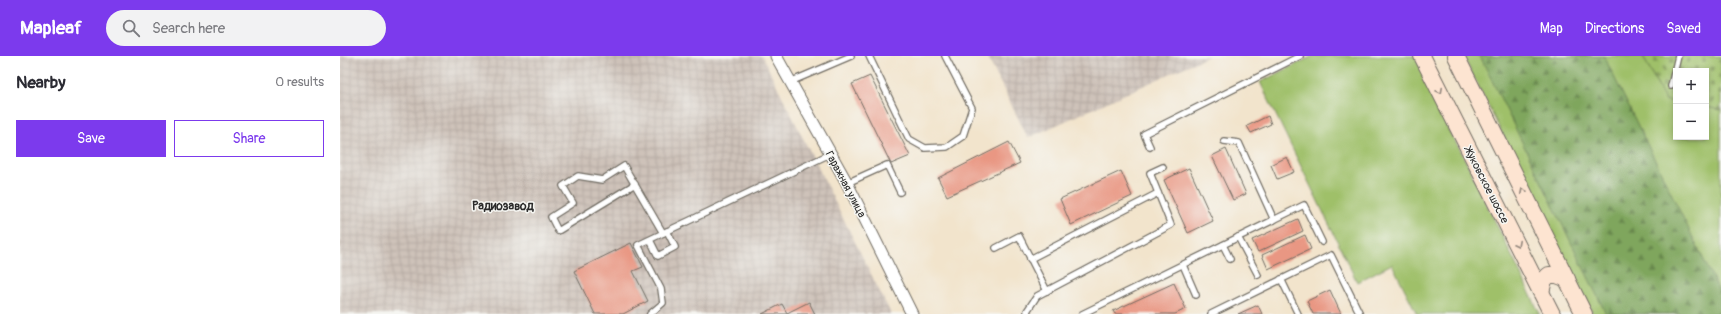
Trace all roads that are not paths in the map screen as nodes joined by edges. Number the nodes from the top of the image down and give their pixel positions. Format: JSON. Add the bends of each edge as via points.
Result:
{"nodes":[{"id":1,"x":776,"y":56,"type":"edge"},
{"id":2,"x":851,"y":56,"type":"edge"},
{"id":3,"x":869,"y":56,"type":"edge"},
{"id":4,"x":945,"y":56,"type":"edge"},
{"id":5,"x":1300,"y":56,"type":"edge"},
{"id":6,"x":1422,"y":56,"type":"edge"},
{"id":7,"x":1456,"y":56,"type":"edge"},
{"id":8,"x":1678,"y":56,"type":"edge"},
{"id":9,"x":789,"y":82,"type":"junction"},
{"id":10,"x":1671,"y":86,"type":"dead end"},
{"id":11,"x":1224,"y":141,"type":"dead end"},
{"id":12,"x":1150,"y":147,"type":"dead end"},
{"id":13,"x":830,"y":154,"type":"junction"},
{"id":14,"x":1163,"y":167,"type":"dead end"},
{"id":15,"x":847,"y":183,"type":"junction"},
{"id":16,"x":635,"y":184,"type":"junction"},
{"id":17,"x":900,"y":192,"type":"dead end"},
{"id":18,"x":1158,"y":192,"type":"junction"},
{"id":19,"x":1274,"y":220,"type":"junction"},
{"id":20,"x":665,"y":232,"type":"junction"},
{"id":21,"x":1238,"y":237,"type":"junction"},
{"id":22,"x":650,"y":240,"type":"junction"},
{"id":23,"x":1322,"y":242,"type":"dead end"},
{"id":24,"x":1223,"y":245,"type":"junction"},
{"id":25,"x":996,"y":248,"type":"dead end"},
{"id":26,"x":1030,"y":258,"type":"junction"},
{"id":27,"x":1230,"y":259,"type":"dead end"},
{"id":28,"x":1183,"y":265,"type":"junction"},
{"id":29,"x":1258,"y":275,"type":"dead end"},
{"id":30,"x":1281,"y":279,"type":"junction"},
{"id":31,"x":1567,"y":279,"type":"junction"},
{"id":32,"x":1047,"y":291,"type":"junction"},
{"id":33,"x":1541,"y":292,"type":"junction"},
{"id":34,"x":1196,"y":295,"type":"dead end"},
{"id":35,"x":1094,"y":311,"type":"edge"},
{"id":36,"x":650,"y":314,"type":"edge"},
{"id":37,"x":912,"y":314,"type":"edge"},
{"id":38,"x":1028,"y":314,"type":"edge"},
{"id":39,"x":1082,"y":314,"type":"edge"},
{"id":40,"x":1213,"y":314,"type":"edge"},
{"id":41,"x":1298,"y":314,"type":"edge"},
{"id":42,"x":1360,"y":314,"type":"edge"},
{"id":43,"x":1552,"y":314,"type":"edge"},
{"id":44,"x":1584,"y":314,"type":"edge"}],
"edges":[{"from":1,"to":9,"type":"street","name":"Гаражная улица"},
{"from":2,"to":9,"type":"lane"},
{"from":3,"to":4,"type":"lane","via":[[909,139],[925,148],[947,147],[963,136],[972,108]]},
{"from":5,"to":12,"type":"lane","via":[[1144,134]]},
{"from":6,"to":33,"type":"main road","name":"Жуковское шоссе","one_way":true},
{"from":31,"to":7,"type":"main road","one_way":true},
{"from":8,"to":10,"type":"lane"},
{"from":9,"to":13,"type":"street","name":"Гаражная улица"},
{"from":11,"to":19,"type":"lane","via":[[1239,143]]},
{"from":13,"to":15,"type":"street","name":"Гаражная улица"},
{"from":13,"to":20,"type":"lane"},
{"from":14,"to":18,"type":"lane","via":[[1150,173]]},
{"from":15,"to":17,"type":"lane","via":[[887,165]]},
{"from":15,"to":37,"type":"street","name":"Гаражная улица"},
{"from":16,"to":16,"type":"lane","via":[[624,166],[602,180],[578,176],[563,186],[573,203],[551,217],[558,231]]},
{"from":16,"to":20,"type":"lane"},
{"from":18,"to":26,"type":"lane"},
{"from":18,"to":32,"type":"lane","via":[[1172,225]]},
{"from":19,"to":21,"type":"lane"},
{"from":19,"to":23,"type":"lane","via":[[1304,205]]},
{"from":20,"to":22,"type":"lane"},
{"from":20,"to":22,"type":"lane","via":[[675,247],[658,256]]},
{"from":21,"to":24,"type":"lane"},
{"from":21,"to":29,"type":"lane"},
{"from":22,"to":36,"type":"lane","via":[[638,246],[661,289],[663,303]]},
{"from":24,"to":27,"type":"lane"},
{"from":24,"to":28,"type":"lane"},
{"from":25,"to":26,"type":"lane","via":[[1019,236]]},
{"from":26,"to":32,"type":"lane"},
{"from":28,"to":34,"type":"lane"},
{"from":28,"to":35,"type":"lane"},
{"from":30,"to":40,"type":"lane"},
{"from":30,"to":41,"type":"lane"},
{"from":30,"to":42,"type":"lane","via":[[1331,255]]},
{"from":31,"to":33,"type":"main road","via":[[1549,275],[1544,280]]},
{"from":31,"to":44,"type":"main road"},
{"from":32,"to":38,"type":"lane","via":[[1037,296],[1027,311]]},
{"from":33,"to":43,"type":"main road","name":"Жуковское шоссе"},
{"from":35,"to":39,"type":"lane"}]}
